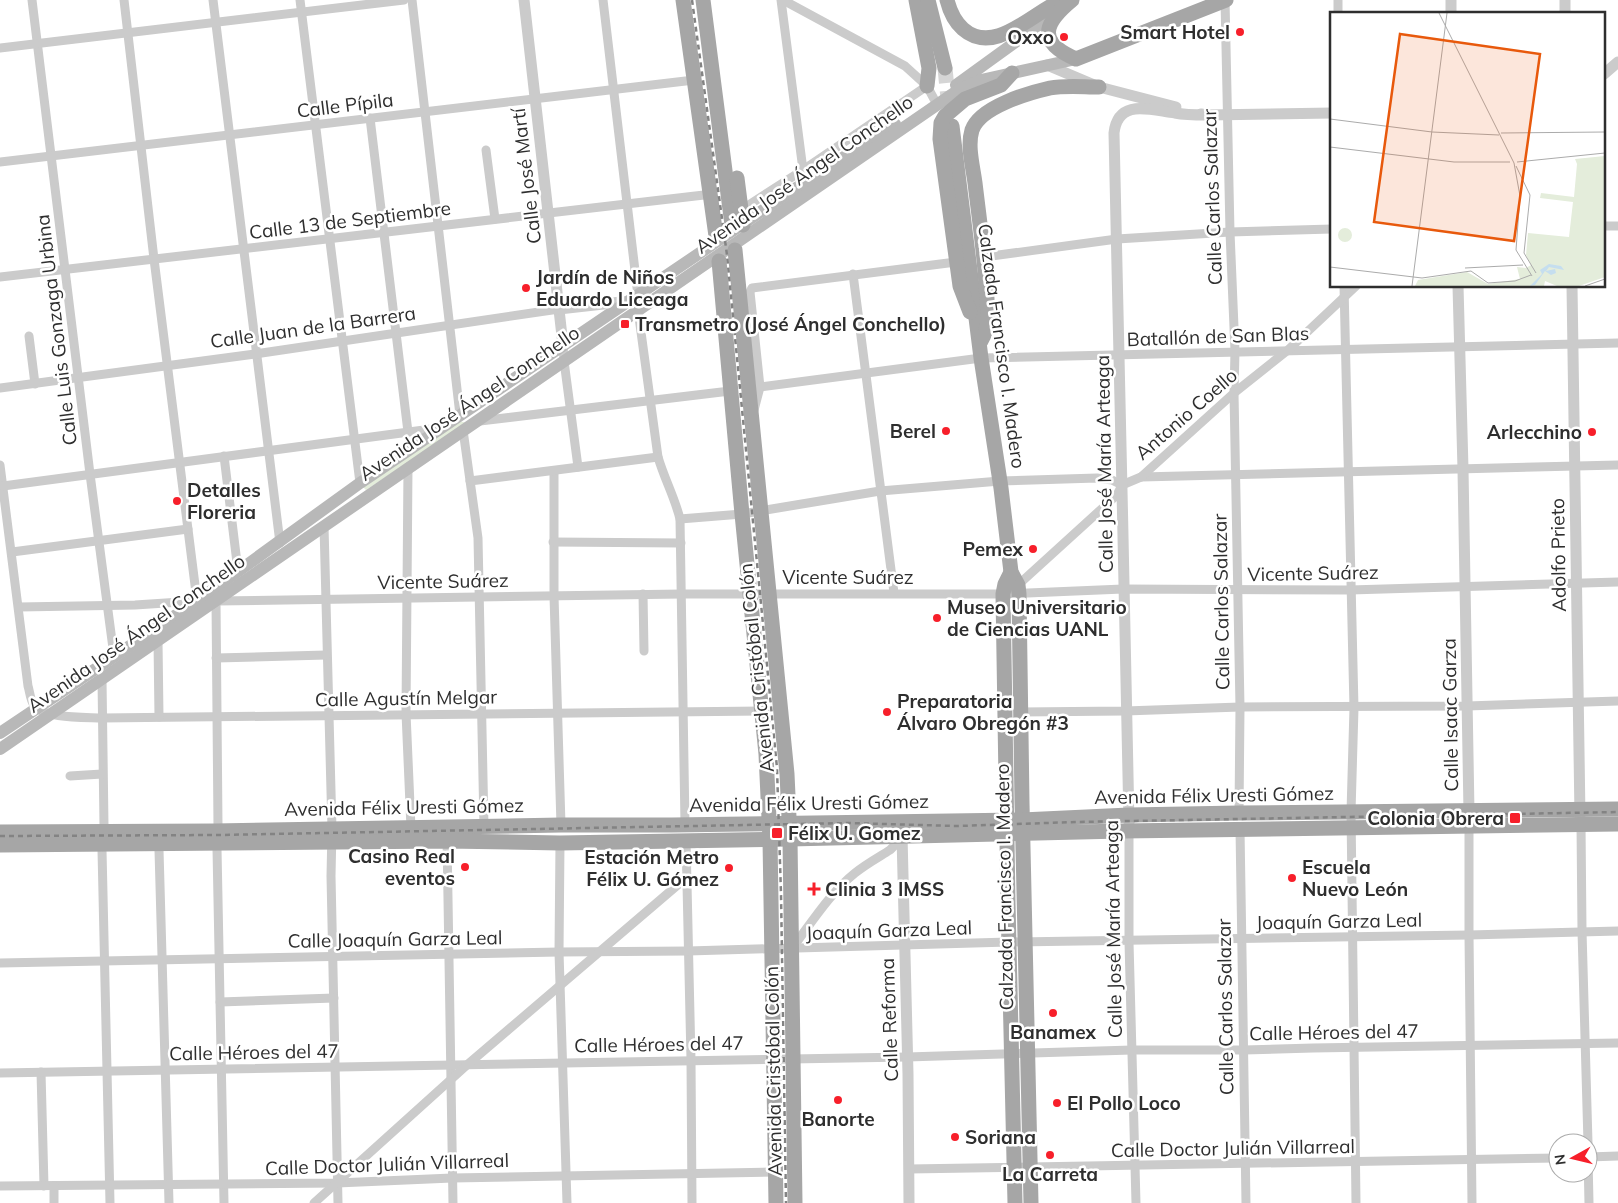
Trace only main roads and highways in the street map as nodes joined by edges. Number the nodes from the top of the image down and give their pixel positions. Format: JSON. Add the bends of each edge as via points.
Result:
{"nodes":[{"id":1,"x":683,"y":0,"type":"edge"},
{"id":2,"x":703,"y":0,"type":"edge"},
{"id":3,"x":916,"y":0,"type":"edge"},
{"id":4,"x":928,"y":0,"type":"edge"},
{"id":5,"x":947,"y":0,"type":"edge"},
{"id":6,"x":1072,"y":0,"type":"edge"},
{"id":7,"x":1226,"y":0,"type":"edge"},
{"id":8,"x":1061,"y":6,"type":"edge"},
{"id":9,"x":1076,"y":58,"type":"junction"},
{"id":10,"x":945,"y":68,"type":"tunnel mouth"},
{"id":11,"x":1012,"y":73,"type":"junction"},
{"id":12,"x":713,"y":78,"type":"junction"},
{"id":13,"x":694,"y":80,"type":"junction"},
{"id":14,"x":1099,"y":87,"type":"road end"},
{"id":15,"x":931,"y":92,"type":"junction"},
{"id":16,"x":952,"y":126,"type":"tunnel mouth"},
{"id":17,"x":737,"y":225,"type":"junction"},
{"id":18,"x":735,"y":250,"type":"dead end"},
{"id":19,"x":714,"y":251,"type":"junction"},
{"id":20,"x":635,"y":302,"type":"junction"},
{"id":21,"x":977,"y":325,"type":"junction"},
{"id":22,"x":980,"y":352,"type":"junction"},
{"id":23,"x":460,"y":415,"type":"junction"},
{"id":24,"x":475,"y":421,"type":"junction"},
{"id":25,"x":1016,"y":584,"type":"junction"},
{"id":26,"x":0,"y":733,"type":"edge"},
{"id":27,"x":0,"y":749,"type":"edge"},
{"id":28,"x":1618,"y":809,"type":"edge"},
{"id":29,"x":1580,"y":816,"type":"junction"},
{"id":30,"x":1351,"y":820,"type":"junction"},
{"id":31,"x":770,"y":822,"type":"junction"},
{"id":32,"x":790,"y":822,"type":"junction"},
{"id":33,"x":1618,"y":824,"type":"edge"},
{"id":34,"x":1014,"y":826,"type":"junction"},
{"id":35,"x":0,"y":832,"type":"edge"},
{"id":36,"x":447,"y":834,"type":"junction"},
{"id":37,"x":332,"y":836,"type":"junction"},
{"id":38,"x":241,"y":837,"type":"junction"},
{"id":39,"x":790,"y":839,"type":"junction"},
{"id":40,"x":770,"y":840,"type":"junction"},
{"id":41,"x":151,"y":842,"type":"junction"},
{"id":42,"x":0,"y":845,"type":"edge"},
{"id":43,"x":776,"y":1203,"type":"edge"},
{"id":44,"x":795,"y":1203,"type":"edge"},
{"id":45,"x":1015,"y":1203,"type":"edge"},
{"id":46,"x":1031,"y":1203,"type":"edge"}],
"edges":[{"from":1,"to":13,"type":"main road","name":"Avenida Cristóbal Colón"},
{"from":2,"to":12,"type":"main road"},
{"from":3,"to":15,"type":"main road"},
{"from":4,"to":10,"type":"main road"},
{"from":5,"to":8,"type":"main road","via":[[953,18],[960,26],[981,38],[1006,34]]},
{"from":6,"to":8,"type":"main road"},
{"from":7,"to":9,"type":"main road"},
{"from":8,"to":9,"type":"main road","via":[[1050,29],[1050,42],[1062,53]]},
{"from":8,"to":15,"type":"main road","name":"Avenida José Ángel Conchello","via":[[958,83]]},
{"from":9,"to":11,"type":"main road","name":"Avenida José Ángel Conchello"},
{"from":11,"to":19,"type":"main road","name":"Avenida José Ángel Conchello","via":[[960,89]]},
{"from":11,"to":21,"type":"main road","via":[[1000,85],[965,99],[941,123],[940,139],[956,262],[962,293]]},
{"from":12,"to":17,"type":"main road"},
{"from":12,"to":17,"type":"main road","via":[[728,116],[741,210]]},
{"from":13,"to":19,"type":"main road","name":"Avenida Cristóbal Colón"},
{"from":13,"to":19,"type":"main road","via":[[704,195]]},
{"from":14,"to":22,"type":"main road","via":[[1049,88],[1001,104],[983,115],[972,129],[987,326]]},
{"from":15,"to":17,"type":"main road","name":"Avenida José Ángel Conchello","via":[[787,194]]},
{"from":16,"to":21,"type":"main road","name":"Calzada Francisco I. Madero"},
{"from":17,"to":19,"type":"main road","name":"Avenida José Ángel Conchello"},
{"from":18,"to":32,"type":"main road","name":"Avenida Cristóbal Colón"},
{"from":19,"to":20,"type":"main road","name":"Avenida José Ángel Conchello"},
{"from":19,"to":31,"type":"main road","name":"Avenida Cristóbal Colón","via":[[751,593]]},
{"from":20,"to":23,"type":"main road","name":"Avenida José Ángel Conchello","via":[[563,345]]},
{"from":20,"to":24,"type":"main road","name":"Avenida José Ángel Conchello","via":[[564,361]]},
{"from":21,"to":22,"type":"main road","name":"Calzada Francisco I. Madero"},
{"from":22,"to":25,"type":"main road","name":"Calzada Francisco I. Madero"},
{"from":23,"to":24,"type":"main road"},
{"from":23,"to":26,"type":"main road","name":"Avenida José Ángel Conchello","via":[[197,601]]},
{"from":24,"to":27,"type":"main road","name":"Avenida José Ángel Conchello"},
{"from":25,"to":34,"type":"main road","name":"Calzada Francisco I. Madero","via":[[1021,712]]},
{"from":25,"to":34,"type":"main road","name":"Calzada Francisco I. Madero","via":[[1005,584],[1003,594]]},
{"from":28,"to":29,"type":"main road","name":"Avenida Félix Uresti Gómez"},
{"from":29,"to":30,"type":"main road","name":"Avenida Félix Uresti Gómez"},
{"from":29,"to":33,"type":"main road","name":"Avenida Félix Uresti Gómez"},
{"from":30,"to":34,"type":"main road","name":"Avenida Félix Uresti Gómez","via":[[1240,829]]},
{"from":30,"to":34,"type":"main road","name":"Avenida Félix Uresti Gómez","via":[[1239,813],[1170,814]]},
{"from":31,"to":32,"type":"main road","name":"Avenida Félix Uresti Gómez"},
{"from":31,"to":36,"type":"main road","name":"Avenida Félix Uresti Gómez","via":[[484,826]]},
{"from":31,"to":40,"type":"main road","name":"Avenida Cristóbal Colón"},
{"from":32,"to":34,"type":"main road","name":"Avenida Félix Uresti Gómez"},
{"from":32,"to":39,"type":"main road","name":"Avenida Cristóbal Colón"},
{"from":34,"to":39,"type":"main road","name":"Avenida Félix Uresti Gómez","via":[[901,836]]},
{"from":34,"to":45,"type":"main road","name":"Calzada Francisco I. Madero","via":[[1009,942]]},
{"from":34,"to":46,"type":"main road","name":"Calzada Francisco I. Madero","via":[[1026,942]]},
{"from":35,"to":41,"type":"main road","name":"Avenida Félix Uresti Gómez"},
{"from":36,"to":37,"type":"main road","name":"Avenida Félix Uresti Gómez"},
{"from":36,"to":37,"type":"main road","name":"Avenida Félix Uresti Gómez","via":[[411,828]]},
{"from":36,"to":40,"type":"main road","name":"Avenida Félix Uresti Gómez","via":[[560,843]]},
{"from":37,"to":38,"type":"main road","name":"Avenida Félix Uresti Gómez","via":[[269,830]]},
{"from":37,"to":38,"type":"main road","name":"Avenida Félix Uresti Gómez","via":[[259,843]]},
{"from":38,"to":41,"type":"main road","name":"Avenida Félix Uresti Gómez"},
{"from":39,"to":40,"type":"main road","name":"Avenida Félix Uresti Gómez"},
{"from":39,"to":44,"type":"main road","name":"Avenida Cristóbal Colón"},
{"from":40,"to":43,"type":"main road","name":"Avenida Cristóbal Colón"},
{"from":41,"to":42,"type":"main road","name":"Avenida Félix Uresti Gómez"}]}
